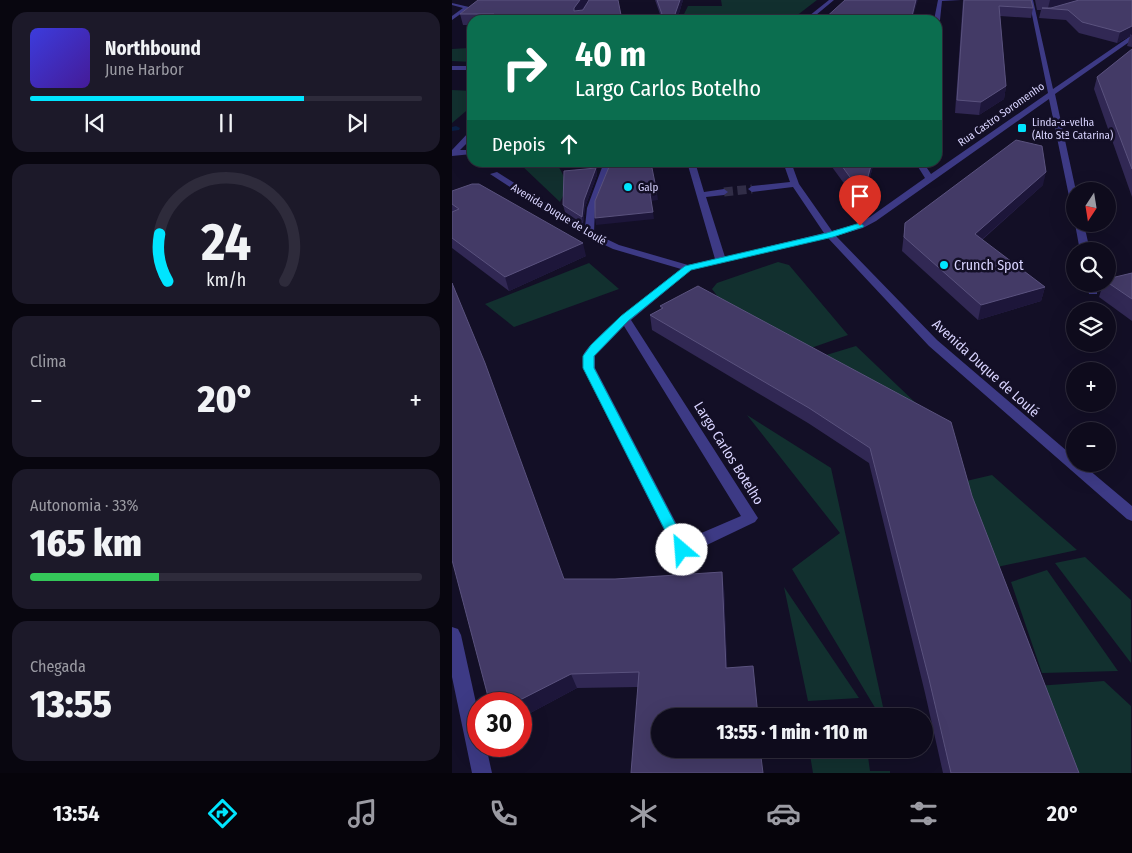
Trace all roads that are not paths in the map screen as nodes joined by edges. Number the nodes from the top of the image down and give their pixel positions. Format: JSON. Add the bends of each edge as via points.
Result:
{"nodes":[{"id":1,"x":832,"y":0,"type":"edge"},
{"id":2,"x":940,"y":0,"type":"edge"},
{"id":3,"x":959,"y":0,"type":"edge"},
{"id":4,"x":1031,"y":0,"type":"edge"},
{"id":5,"x":452,"y":4,"type":"edge"},
{"id":6,"x":1034,"y":14,"type":"junction"},
{"id":7,"x":1041,"y":14,"type":"dead end"},
{"id":8,"x":813,"y":15,"type":"edge"},
{"id":9,"x":938,"y":15,"type":"edge"},
{"id":10,"x":452,"y":18,"type":"edge"},
{"id":11,"x":1130,"y":39,"type":"edge"},
{"id":12,"x":452,"y":68,"type":"edge"},
{"id":13,"x":467,"y":68,"type":"edge"},
{"id":14,"x":1052,"y":93,"type":"junction"},
{"id":15,"x":467,"y":139,"type":"edge"},
{"id":16,"x":467,"y":152,"type":"edge"},
{"id":17,"x":453,"y":153,"type":"edge"},
{"id":18,"x":606,"y":167,"type":"edge"},
{"id":19,"x":693,"y":167,"type":"edge"},
{"id":20,"x":788,"y":167,"type":"edge"},
{"id":21,"x":922,"y":167,"type":"edge"},
{"id":22,"x":494,"y":174,"type":"dead end"},
{"id":23,"x":929,"y":178,"type":"junction"},
{"id":24,"x":1070,"y":182,"type":"edge"},
{"id":25,"x":795,"y":184,"type":"junction"},
{"id":26,"x":752,"y":189,"type":"tunnel mouth"},
{"id":27,"x":724,"y":192,"type":"tunnel mouth"},
{"id":28,"x":701,"y":195,"type":"junction"},
{"id":29,"x":589,"y":234,"type":"junction"},
{"id":30,"x":830,"y":235,"type":"junction"},
{"id":31,"x":721,"y":260,"type":"junction"},
{"id":32,"x":688,"y":268,"type":"junction"},
{"id":33,"x":625,"y":318,"type":"junction"},
{"id":34,"x":1132,"y":515,"type":"edge"},
{"id":35,"x":452,"y":634,"type":"edge"},
{"id":36,"x":482,"y":773,"type":"edge"}],
"edges":[{"from":1,"to":8,"type":"street"},
{"from":2,"to":3,"type":"street"},
{"from":2,"to":9,"type":"street"},
{"from":4,"to":6,"type":"street"},
{"from":5,"to":10,"type":"street","via":[[467,8]]},
{"from":6,"to":7,"type":"street"},
{"from":6,"to":14,"type":"street"},
{"from":11,"to":14,"type":"street","name":"Rua Castro Soromenho"},
{"from":12,"to":13,"type":"street"},
{"from":14,"to":23,"type":"street","name":"Rua Castro Soromenho"},
{"from":14,"to":24,"type":"street"},
{"from":15,"to":17,"type":"street"},
{"from":16,"to":17,"type":"street"},
{"from":18,"to":29,"type":"street","via":[[591,208]]},
{"from":19,"to":28,"type":"street"},
{"from":20,"to":25,"type":"street","name":"Avenida Duque de Loulé"},
{"from":21,"to":23,"type":"street"},
{"from":22,"to":29,"type":"street","name":"Avenida Duque de Loulé"},
{"from":23,"to":30,"type":"street","name":"Rua Castro Soromenho","via":[[873,219]]},
{"from":25,"to":26,"type":"street"},
{"from":25,"to":30,"type":"street","name":"Avenida Duque de Loulé"},
{"from":27,"to":28,"type":"street"},
{"from":28,"to":31,"type":"street"},
{"from":29,"to":32,"type":"street","name":"Avenida Duque de Loulé","via":[[616,247]]},
{"from":30,"to":31,"type":"street","name":"Avenida Duque de Loulé"},
{"from":30,"to":34,"type":"street","name":"Avenida Duque de Loulé","via":[[933,343]]},
{"from":31,"to":32,"type":"street","name":"Avenida Duque de Loulé"},
{"from":32,"to":33,"type":"street","name":"Largo Carlos Botelho"},
{"from":33,"to":33,"type":"street","name":"Largo Carlos Botelho","via":[[589,356],[588,368],[682,550],[750,518]]},
{"from":35,"to":36,"type":"street"}]}
